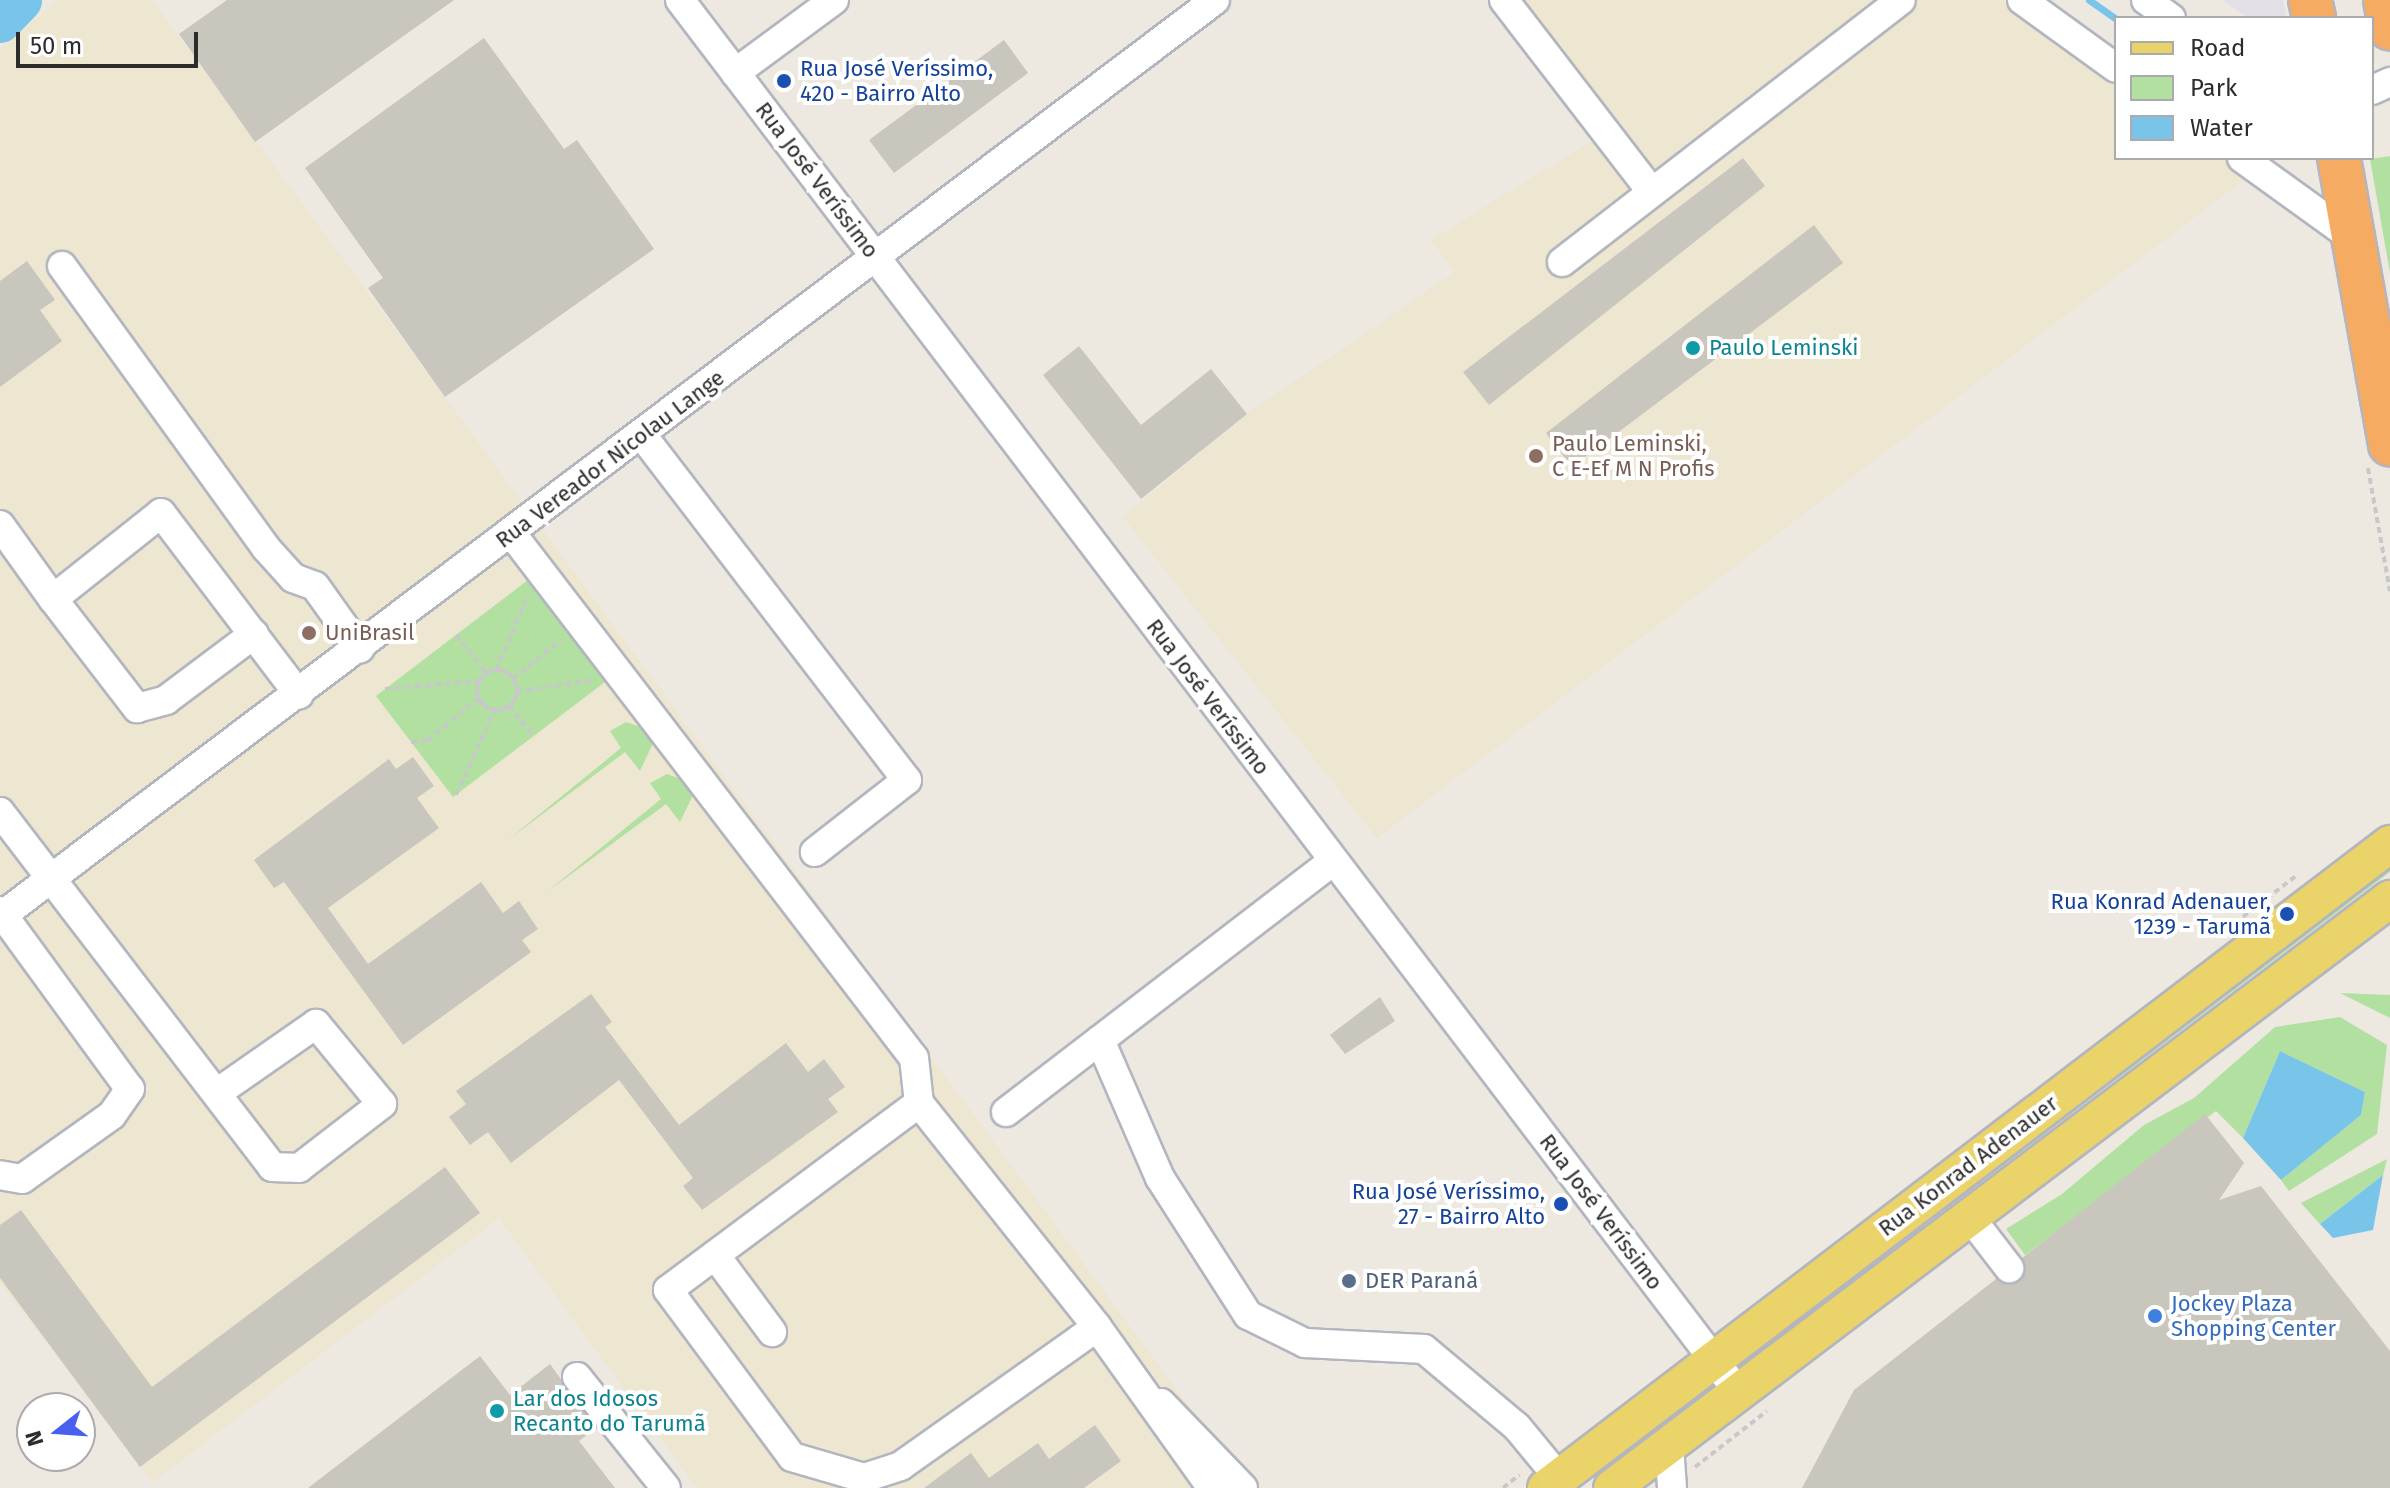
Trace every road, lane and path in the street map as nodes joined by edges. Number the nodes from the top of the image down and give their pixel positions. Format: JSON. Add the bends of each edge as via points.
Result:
{"nodes":[{"id":1,"x":680,"y":0,"type":"edge"},
{"id":2,"x":834,"y":0,"type":"edge"},
{"id":3,"x":1215,"y":0,"type":"edge"},
{"id":4,"x":1504,"y":0,"type":"edge"},
{"id":5,"x":1901,"y":0,"type":"edge"},
{"id":6,"x":2022,"y":0,"type":"edge"},
{"id":7,"x":2146,"y":0,"type":"edge"},
{"id":8,"x":2385,"y":0,"type":"edge"},
{"id":9,"x":2168,"y":16,"type":"edge"},
{"id":10,"x":2390,"y":29,"type":"edge"},
{"id":11,"x":2114,"y":67,"type":"edge"},
{"id":12,"x":735,"y":73,"type":"junction"},
{"id":13,"x":2245,"y":160,"type":"edge"},
{"id":14,"x":2339,"y":160,"type":"edge"},
{"id":15,"x":1652,"y":192,"type":"junction"},
{"id":16,"x":2353,"y":238,"type":"junction"},
{"id":17,"x":876,"y":257,"type":"junction"},
{"id":18,"x":1562,"y":262,"type":"dead end"},
{"id":19,"x":62,"y":266,"type":"dead end"},
{"id":20,"x":642,"y":435,"type":"junction"},
{"id":21,"x":2390,"y":445,"type":"edge"},
{"id":22,"x":0,"y":525,"type":"edge"},
{"id":23,"x":518,"y":529,"type":"junction"},
{"id":24,"x":534,"y":579,"type":"dead end"},
{"id":25,"x":53,"y":599,"type":"junction"},
{"id":26,"x":573,"y":630,"type":"dead end"},
{"id":27,"x":254,"y":634,"type":"junction"},
{"id":28,"x":456,"y":635,"type":"dead end"},
{"id":29,"x":360,"y":649,"type":"junction"},
{"id":30,"x":496,"y":670,"type":"junction"},
{"id":31,"x":487,"y":673,"type":"junction"},
{"id":32,"x":608,"y":676,"type":"dead end"},
{"id":33,"x":513,"y":679,"type":"junction"},
{"id":34,"x":479,"y":681,"type":"junction"},
{"id":35,"x":385,"y":689,"type":"dead end"},
{"id":36,"x":516,"y":692,"type":"junction"},
{"id":37,"x":299,"y":695,"type":"junction"},
{"id":38,"x":479,"y":698,"type":"junction"},
{"id":39,"x":509,"y":705,"type":"junction"},
{"id":40,"x":495,"y":710,"type":"junction"},
{"id":41,"x":533,"y":736,"type":"dead end"},
{"id":42,"x":411,"y":742,"type":"dead end"},
{"id":43,"x":456,"y":795,"type":"dead end"},
{"id":44,"x":0,"y":812,"type":"edge"},
{"id":45,"x":2390,"y":844,"type":"edge"},
{"id":46,"x":815,"y":852,"type":"dead end"},
{"id":47,"x":1333,"y":861,"type":"junction"},
{"id":48,"x":51,"y":881,"type":"junction"},
{"id":49,"x":2390,"y":899,"type":"edge"},
{"id":50,"x":1,"y":914,"type":"edge"},
{"id":51,"x":1100,"y":1040,"type":"junction"},
{"id":52,"x":218,"y":1092,"type":"junction"},
{"id":53,"x":919,"y":1103,"type":"junction"},
{"id":54,"x":1006,"y":1112,"type":"dead end"},
{"id":55,"x":0,"y":1175,"type":"edge"},
{"id":56,"x":1969,"y":1216,"type":"junction"},
{"id":57,"x":715,"y":1255,"type":"junction"},
{"id":58,"x":2009,"y":1268,"type":"dead end"},
{"id":59,"x":1097,"y":1327,"type":"junction"},
{"id":60,"x":772,"y":1332,"type":"dead end"},
{"id":61,"x":1714,"y":1359,"type":"junction"},
{"id":62,"x":577,"y":1377,"type":"dead end"},
{"id":63,"x":1140,"y":1384,"type":"junction"},
{"id":64,"x":1738,"y":1392,"type":"junction"},
{"id":65,"x":1669,"y":1445,"type":"junction"},
{"id":66,"x":1552,"y":1483,"type":"edge"},
{"id":67,"x":666,"y":1488,"type":"edge"},
{"id":68,"x":1212,"y":1488,"type":"edge"},
{"id":69,"x":1243,"y":1488,"type":"edge"},
{"id":70,"x":1612,"y":1488,"type":"edge"},
{"id":71,"x":1672,"y":1488,"type":"edge"}],
"edges":[{"from":1,"to":12,"type":"street","name":"Rua José Veríssimo"},
{"from":2,"to":12,"type":"street"},
{"from":3,"to":17,"type":"street","name":"Rua Vereador Nicolau Lange"},
{"from":4,"to":15,"type":"street"},
{"from":5,"to":15,"type":"street"},
{"from":6,"to":11,"type":"street"},
{"from":7,"to":9,"type":"street"},
{"from":8,"to":10,"type":"highway"},
{"from":12,"to":17,"type":"street","name":"Rua José Veríssimo"},
{"from":13,"to":16,"type":"street"},
{"from":14,"to":16,"type":"highway"},
{"from":15,"to":18,"type":"street"},
{"from":16,"to":21,"type":"highway"},
{"from":17,"to":20,"type":"street","name":"Rua Vereador Nicolau Lange"},
{"from":17,"to":47,"type":"street","name":"Rua José Veríssimo"},
{"from":19,"to":29,"type":"street","via":[[266,548],[293,578],[315,586]]},
{"from":20,"to":23,"type":"street","name":"Rua Vereador Nicolau Lange"},
{"from":20,"to":46,"type":"street","via":[[907,780]]},
{"from":22,"to":25,"type":"street"},
{"from":23,"to":29,"type":"street","name":"Rua Vereador Nicolau Lange"},
{"from":23,"to":53,"type":"street","via":[[914,1058]]},
{"from":24,"to":30,"type":"path"},
{"from":25,"to":27,"type":"street","via":[[137,708],[166,700]]},
{"from":25,"to":27,"type":"street","via":[[161,513]]},
{"from":26,"to":33,"type":"path"},
{"from":27,"to":37,"type":"street"},
{"from":28,"to":31,"type":"path"},
{"from":29,"to":37,"type":"street","name":"Rua Vereador Nicolau Lange"},
{"from":30,"to":31,"type":"path"},
{"from":30,"to":33,"type":"path"},
{"from":31,"to":34,"type":"path"},
{"from":32,"to":36,"type":"path"},
{"from":33,"to":36,"type":"path"},
{"from":34,"to":35,"type":"path"},
{"from":34,"to":38,"type":"path"},
{"from":36,"to":39,"type":"path"},
{"from":37,"to":48,"type":"street","name":"Rua Vereador Nicolau Lange"},
{"from":38,"to":40,"type":"path"},
{"from":38,"to":42,"type":"path","via":[[428,740]]},
{"from":39,"to":40,"type":"path"},
{"from":39,"to":41,"type":"path"},
{"from":40,"to":43,"type":"path"},
{"from":44,"to":48,"type":"street"},
{"from":45,"to":61,"type":"main road","name":"Rua Konrad Adenauer"},
{"from":47,"to":51,"type":"street"},
{"from":47,"to":61,"type":"street","name":"Rua José Veríssimo"},
{"from":48,"to":50,"type":"street","name":"Rua Vereador Nicolau Lange"},
{"from":48,"to":52,"type":"street"},
{"from":49,"to":56,"type":"main road","name":"Rua Konrad Adenauer"},
{"from":50,"to":55,"type":"street","via":[[130,1089],[112,1115],[22,1179]]},
{"from":51,"to":54,"type":"street"},
{"from":51,"to":66,"type":"street","via":[[1160,1178],[1248,1315],[1305,1343],[1424,1349],[1517,1427]]},
{"from":52,"to":52,"type":"street","via":[[316,1024],[382,1104],[286,1171],[272,1167]]},
{"from":53,"to":57,"type":"street"},
{"from":53,"to":59,"type":"street"},
{"from":56,"to":58,"type":"street"},
{"from":56,"to":64,"type":"main road","name":"Rua Konrad Adenauer"},
{"from":57,"to":59,"type":"street","via":[[668,1290],[792,1457],[864,1478],[901,1466]]},
{"from":57,"to":60,"type":"street"},
{"from":59,"to":63,"type":"street"},
{"from":61,"to":64,"type":"street","name":"Rua José Veríssimo"},
{"from":61,"to":66,"type":"main road","name":"Rua Konrad Adenauer"},
{"from":62,"to":67,"type":"street"},
{"from":63,"to":68,"type":"street"},
{"from":63,"to":69,"type":"street","via":[[1204,1441]]},
{"from":64,"to":65,"type":"main road","name":"Rua Konrad Adenauer"},
{"from":65,"to":70,"type":"main road","name":"Rua Konrad Adenauer"},
{"from":65,"to":71,"type":"street"}]}
